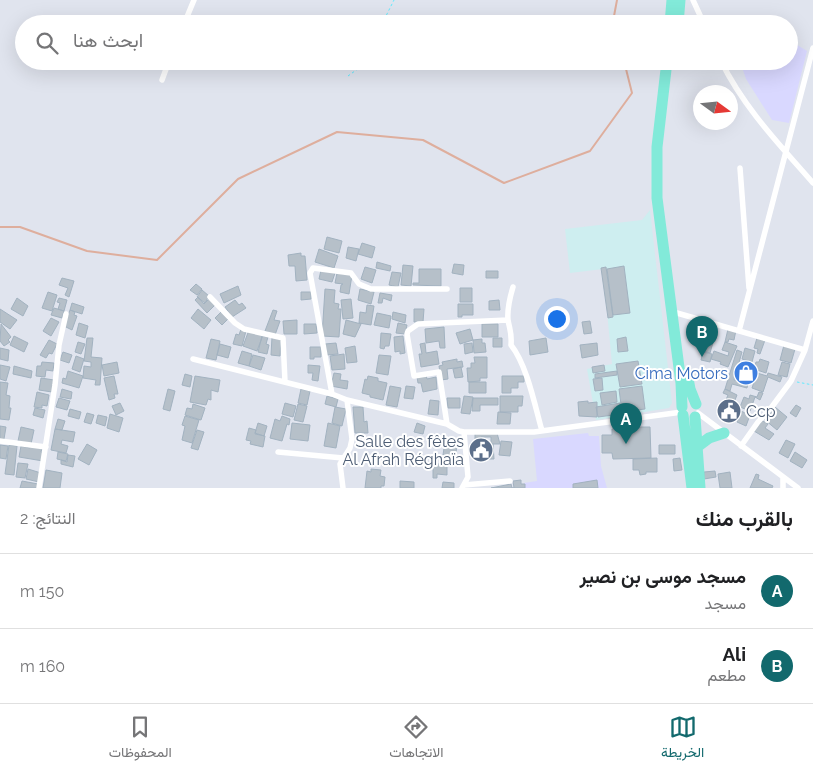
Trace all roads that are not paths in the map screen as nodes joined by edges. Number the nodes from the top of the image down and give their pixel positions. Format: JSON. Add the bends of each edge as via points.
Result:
{"nodes":[{"id":1,"x":194,"y":0,"type":"edge"},
{"id":2,"x":672,"y":0,"type":"edge"},
{"id":3,"x":680,"y":0,"type":"edge"},
{"id":4,"x":693,"y":0,"type":"edge"},
{"id":5,"x":188,"y":15,"type":"edge"},
{"id":6,"x":671,"y":15,"type":"edge"},
{"id":7,"x":679,"y":15,"type":"edge"},
{"id":8,"x":700,"y":15,"type":"edge"},
{"id":9,"x":813,"y":48,"type":"edge"},
{"id":10,"x":166,"y":70,"type":"edge"},
{"id":11,"x":666,"y":70,"type":"edge"},
{"id":12,"x":674,"y":70,"type":"edge"},
{"id":13,"x":726,"y":70,"type":"edge"},
{"id":14,"x":162,"y":80,"type":"dead end"},
{"id":15,"x":786,"y":152,"type":"junction"},
{"id":16,"x":740,"y":168,"type":"dead end"},
{"id":17,"x":813,"y":183,"type":"edge"},
{"id":18,"x":513,"y":286,"type":"dead end"},
{"id":19,"x":447,"y":289,"type":"dead end"},
{"id":20,"x":749,"y":294,"type":"junction"},
{"id":21,"x":210,"y":297,"type":"dead end"},
{"id":22,"x":677,"y":313,"type":"junction"},
{"id":23,"x":66,"y":314,"type":"dead end"},
{"id":24,"x":508,"y":320,"type":"junction"},
{"id":25,"x":813,"y":321,"type":"edge"},
{"id":26,"x":739,"y":331,"type":"junction"},
{"id":27,"x":805,"y":350,"type":"junction"},
{"id":28,"x":193,"y":359,"type":"dead end"},
{"id":29,"x":285,"y":382,"type":"junction"},
{"id":30,"x":332,"y":394,"type":"junction"},
{"id":31,"x":347,"y":400,"type":"junction"},
{"id":32,"x":682,"y":411,"type":"junction"},
{"id":33,"x":696,"y":411,"type":"junction"},
{"id":34,"x":447,"y":424,"type":"junction"},
{"id":35,"x":542,"y":431,"type":"junction"},
{"id":36,"x":464,"y":432,"type":"junction"},
{"id":37,"x":724,"y":433,"type":"junction"},
{"id":38,"x":0,"y":441,"type":"edge"},
{"id":39,"x":741,"y":446,"type":"junction"},
{"id":40,"x":46,"y":447,"type":"junction"},
{"id":41,"x":697,"y":447,"type":"junction"},
{"id":42,"x":278,"y":452,"type":"dead end"},
{"id":43,"x":342,"y":458,"type":"junction"},
{"id":44,"x":783,"y":477,"type":"junction"},
{"id":45,"x":510,"y":481,"type":"dead end"},
{"id":46,"x":463,"y":487,"type":"edge"},
{"id":47,"x":39,"y":488,"type":"edge"},
{"id":48,"x":343,"y":488,"type":"edge"},
{"id":49,"x":692,"y":488,"type":"edge"},
{"id":50,"x":700,"y":488,"type":"edge"},
{"id":51,"x":783,"y":488,"type":"edge"},
{"id":52,"x":798,"y":488,"type":"edge"}],
"edges":[{"from":1,"to":5,"type":"street"},
{"from":2,"to":6,"type":"highway"},
{"from":3,"to":7,"type":"highway"},
{"from":4,"to":8,"type":"street"},
{"from":9,"to":15,"type":"street"},
{"from":10,"to":14,"type":"street"},
{"from":11,"to":32,"type":"highway","via":[[656,147],[657,198]]},
{"from":12,"to":22,"type":"highway","via":[[663,147],[663,173]]},
{"from":13,"to":15,"type":"street","via":[[745,103]]},
{"from":15,"to":17,"type":"street"},
{"from":15,"to":20,"type":"street"},
{"from":16,"to":20,"type":"street"},
{"from":18,"to":24,"type":"street"},
{"from":19,"to":30,"type":"street","via":[[371,289],[360,284],[351,273],[313,268],[310,273]]},
{"from":20,"to":26,"type":"street"},
{"from":21,"to":29,"type":"street","via":[[244,329],[283,338]]},
{"from":22,"to":26,"type":"street"},
{"from":22,"to":33,"type":"highway"},
{"from":23,"to":40,"type":"street"},
{"from":24,"to":34,"type":"street","via":[[418,324],[408,331],[414,376],[439,372]]},
{"from":24,"to":35,"type":"street","via":[[513,335],[511,345],[526,378]]},
{"from":25,"to":27,"type":"street"},
{"from":26,"to":27,"type":"street"},
{"from":27,"to":39,"type":"street","via":[[791,381]]},
{"from":28,"to":29,"type":"street"},
{"from":29,"to":30,"type":"street"},
{"from":30,"to":31,"type":"street"},
{"from":31,"to":34,"type":"street"},
{"from":31,"to":43,"type":"street","via":[[352,439]]},
{"from":32,"to":33,"type":"highway","via":[[690,419]]},
{"from":32,"to":35,"type":"street"},
{"from":32,"to":49,"type":"highway"},
{"from":33,"to":37,"type":"street"},
{"from":33,"to":41,"type":"highway"},
{"from":34,"to":36,"type":"street"},
{"from":35,"to":36,"type":"street"},
{"from":36,"to":46,"type":"street","via":[[468,477]]},
{"from":37,"to":39,"type":"street"},
{"from":37,"to":41,"type":"highway"},
{"from":38,"to":40,"type":"street"},
{"from":39,"to":44,"type":"street"},
{"from":40,"to":47,"type":"street"},
{"from":41,"to":50,"type":"highway"},
{"from":42,"to":43,"type":"street"},
{"from":43,"to":48,"type":"street"},
{"from":44,"to":51,"type":"street"},
{"from":44,"to":52,"type":"street"},
{"from":45,"to":46,"type":"street"}]}
